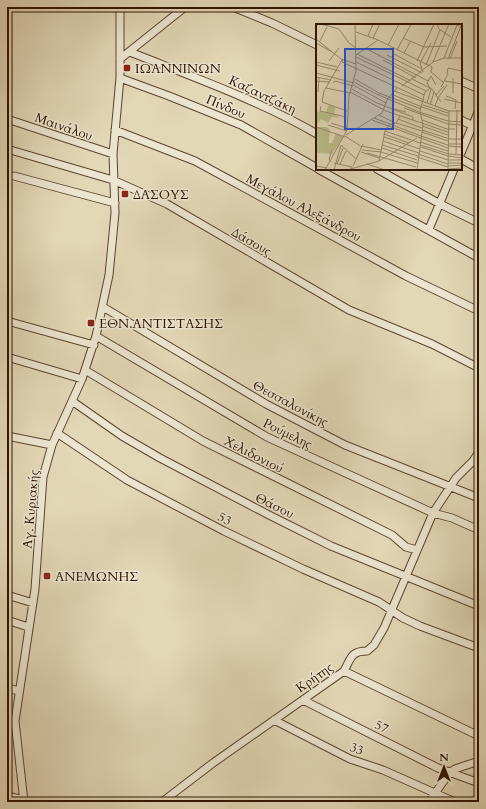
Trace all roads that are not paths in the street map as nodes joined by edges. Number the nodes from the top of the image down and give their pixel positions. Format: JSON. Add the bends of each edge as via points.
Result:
{"nodes":[{"id":1,"x":120,"y":7,"type":"edge"},
{"id":2,"x":185,"y":7,"type":"edge"},
{"id":3,"x":233,"y":7,"type":"edge"},
{"id":4,"x":316,"y":45,"type":"edge"},
{"id":5,"x":130,"y":52,"type":"junction"},
{"id":6,"x":120,"y":60,"type":"junction"},
{"id":7,"x":120,"y":78,"type":"junction"},
{"id":8,"x":462,"y":80,"type":"edge"},
{"id":9,"x":479,"y":89,"type":"edge"},
{"id":10,"x":479,"y":110,"type":"edge"},
{"id":11,"x":7,"y":119,"type":"edge"},
{"id":12,"x":462,"y":121,"type":"edge"},
{"id":13,"x":476,"y":128,"type":"edge"},
{"id":14,"x":115,"y":130,"type":"junction"},
{"id":15,"x":316,"y":133,"type":"edge"},
{"id":16,"x":7,"y":149,"type":"edge"},
{"id":17,"x":462,"y":152,"type":"edge"},
{"id":18,"x":113,"y":154,"type":"junction"},
{"id":19,"x":462,"y":160,"type":"edge"},
{"id":20,"x":316,"y":168,"type":"edge"},
{"id":21,"x":479,"y":169,"type":"edge"},
{"id":22,"x":320,"y":170,"type":"edge"},
{"id":23,"x":378,"y":170,"type":"edge"},
{"id":24,"x":454,"y":170,"type":"edge"},
{"id":25,"x":14,"y":176,"type":"dead end"},
{"id":26,"x":113,"y":180,"type":"junction"},
{"id":27,"x":115,"y":203,"type":"junction"},
{"id":28,"x":440,"y":204,"type":"junction"},
{"id":29,"x":479,"y":223,"type":"edge"},
{"id":30,"x":429,"y":229,"type":"junction"},
{"id":31,"x":479,"y":258,"type":"edge"},
{"id":32,"x":103,"y":307,"type":"junction"},
{"id":33,"x":479,"y":311,"type":"edge"},
{"id":34,"x":7,"y":321,"type":"edge"},
{"id":35,"x":96,"y":336,"type":"junction"},
{"id":36,"x":94,"y":345,"type":"junction"},
{"id":37,"x":7,"y":357,"type":"edge"},
{"id":38,"x":479,"y":368,"type":"edge"},
{"id":39,"x":85,"y":370,"type":"junction"},
{"id":40,"x":82,"y":379,"type":"junction"},
{"id":41,"x":72,"y":401,"type":"junction"},
{"id":42,"x":57,"y":433,"type":"junction"},
{"id":43,"x":7,"y":436,"type":"edge"},
{"id":44,"x":52,"y":445,"type":"junction"},
{"id":45,"x":479,"y":452,"type":"edge"},
{"id":46,"x":476,"y":462,"type":"edge"},
{"id":47,"x":450,"y":488,"type":"junction"},
{"id":48,"x":479,"y":498,"type":"edge"},
{"id":49,"x":433,"y":513,"type":"junction"},
{"id":50,"x":479,"y":530,"type":"edge"},
{"id":51,"x":417,"y":550,"type":"junction"},
{"id":52,"x":405,"y":577,"type":"junction"},
{"id":53,"x":7,"y":595,"type":"edge"},
{"id":54,"x":33,"y":603,"type":"junction"},
{"id":55,"x":479,"y":606,"type":"edge"},
{"id":56,"x":391,"y":609,"type":"junction"},
{"id":57,"x":7,"y":620,"type":"edge"},
{"id":58,"x":28,"y":627,"type":"junction"},
{"id":59,"x":479,"y":648,"type":"edge"},
{"id":60,"x":344,"y":671,"type":"junction"},
{"id":61,"x":7,"y":688,"type":"edge"},
{"id":62,"x":19,"y":691,"type":"junction"},
{"id":63,"x":303,"y":700,"type":"junction"},
{"id":64,"x":274,"y":720,"type":"junction"},
{"id":65,"x":479,"y":736,"type":"edge"},
{"id":66,"x":479,"y":761,"type":"edge"},
{"id":67,"x":450,"y":772,"type":"junction"},
{"id":68,"x":479,"y":783,"type":"edge"},
{"id":69,"x":434,"y":794,"type":"junction"},
{"id":70,"x":7,"y":796,"type":"edge"},
{"id":71,"x":24,"y":801,"type":"edge"},
{"id":72,"x":162,"y":802,"type":"edge"},
{"id":73,"x":429,"y":802,"type":"edge"},
{"id":74,"x":456,"y":802,"type":"edge"}],
"edges":[{"from":1,"to":6,"type":"street","name":"Αγ. Κυριακής"},
{"from":2,"to":5,"type":"street"},
{"from":3,"to":4,"type":"street"},
{"from":5,"to":6,"type":"street"},
{"from":5,"to":15,"type":"street","name":"Καζαντζάκη","via":[[209,82]]},
{"from":6,"to":7,"type":"street","name":"Αγ. Κυριακής"},
{"from":7,"to":14,"type":"street","name":"Αγ. Κυριακής"},
{"from":7,"to":20,"type":"street","name":"Πίνδου","via":[[241,125]]},
{"from":8,"to":9,"type":"street"},
{"from":10,"to":13,"type":"street"},
{"from":11,"to":18,"type":"street","name":"Μαινάλου"},
{"from":12,"to":13,"type":"street"},
{"from":13,"to":17,"type":"street"},
{"from":14,"to":18,"type":"street","name":"Αγ. Κυριακής"},
{"from":14,"to":33,"type":"street","name":"Μεγάλου Αλεξάνδρου","via":[[195,161],[406,276]]},
{"from":16,"to":26,"type":"street","name":"Δάσους"},
{"from":18,"to":26,"type":"street","name":"Αγ. Κυριακής"},
{"from":19,"to":21,"type":"street"},
{"from":22,"to":30,"type":"street","name":"Πίνδου"},
{"from":23,"to":28,"type":"street"},
{"from":24,"to":28,"type":"street"},
{"from":25,"to":27,"type":"street"},
{"from":26,"to":27,"type":"street","name":"Αγ. Κυριακής"},
{"from":26,"to":38,"type":"street","name":"Δάσους","via":[[167,204],[349,310],[432,344]]},
{"from":27,"to":32,"type":"street","name":"Αγ. Κυριακής"},
{"from":28,"to":29,"type":"street"},
{"from":28,"to":30,"type":"street"},
{"from":30,"to":31,"type":"street","name":"Πίνδου"},
{"from":32,"to":35,"type":"street","name":"Αγ. Κυριακής"},
{"from":32,"to":47,"type":"street","name":"Θεσσαλονίκης","via":[[273,408],[345,445]]},
{"from":34,"to":36,"type":"street"},
{"from":35,"to":36,"type":"street","name":"Αγ. Κυριακής"},
{"from":35,"to":49,"type":"street","name":"Ρούμελης","via":[[267,437]]},
{"from":36,"to":39,"type":"street","name":"Αγ. Κυριακής"},
{"from":37,"to":40,"type":"street"},
{"from":39,"to":40,"type":"street","name":"Αγ. Κυριακής"},
{"from":39,"to":51,"type":"street","name":"Χελιδονιού","via":[[203,441],[392,535],[406,547]]},
{"from":40,"to":41,"type":"street","name":"Αγ. Κυριακής"},
{"from":41,"to":42,"type":"street","name":"Αγ. Κυριακής"},
{"from":41,"to":52,"type":"street","name":"Θάσου","via":[[122,436],[214,488],[331,546]]},
{"from":42,"to":44,"type":"street","name":"Αγ. Κυριακής"},
{"from":42,"to":56,"type":"street","name":"53","via":[[127,480],[224,531]]},
{"from":43,"to":44,"type":"street"},
{"from":44,"to":54,"type":"street","name":"Αγ. Κυριακής","via":[[45,467],[40,503],[38,567]]},
{"from":45,"to":46,"type":"street","name":"Κρήτης"},
{"from":46,"to":47,"type":"street","name":"Κρήτης","via":[[456,478]]},
{"from":47,"to":48,"type":"street","name":"Θεσσαλονίκης"},
{"from":47,"to":49,"type":"street","name":"Κρήτης"},
{"from":49,"to":50,"type":"street","name":"Ρούμελης"},
{"from":49,"to":51,"type":"street","name":"Κρήτης"},
{"from":51,"to":52,"type":"street","name":"Κρήτης"},
{"from":52,"to":55,"type":"street","name":"Θάσου"},
{"from":52,"to":56,"type":"street","name":"Κρήτης"},
{"from":53,"to":54,"type":"street"},
{"from":54,"to":58,"type":"street","name":"Αγ. Κυριακής"},
{"from":56,"to":59,"type":"street","name":"53","via":[[420,626]]},
{"from":56,"to":60,"type":"street","name":"Κρήτης","via":[[374,645],[367,651],[357,651]]},
{"from":57,"to":58,"type":"street"},
{"from":58,"to":62,"type":"street","name":"Αγ. Κυριακής"},
{"from":60,"to":63,"type":"street","name":"Κρήτης"},
{"from":60,"to":65,"type":"street"},
{"from":61,"to":62,"type":"street"},
{"from":62,"to":71,"type":"street","name":"Αγ. Κυριακής","via":[[16,732]]},
{"from":63,"to":64,"type":"street","name":"Κρήτης"},
{"from":63,"to":67,"type":"street","name":"57"},
{"from":64,"to":69,"type":"street","name":"33","via":[[350,759],[383,770]]},
{"from":64,"to":72,"type":"street","name":"Κρήτης"},
{"from":66,"to":67,"type":"street"},
{"from":67,"to":68,"type":"street","name":"57"},
{"from":67,"to":69,"type":"street"},
{"from":69,"to":73,"type":"street"},
{"from":69,"to":74,"type":"street","name":"33"},
{"from":70,"to":71,"type":"street"}]}
